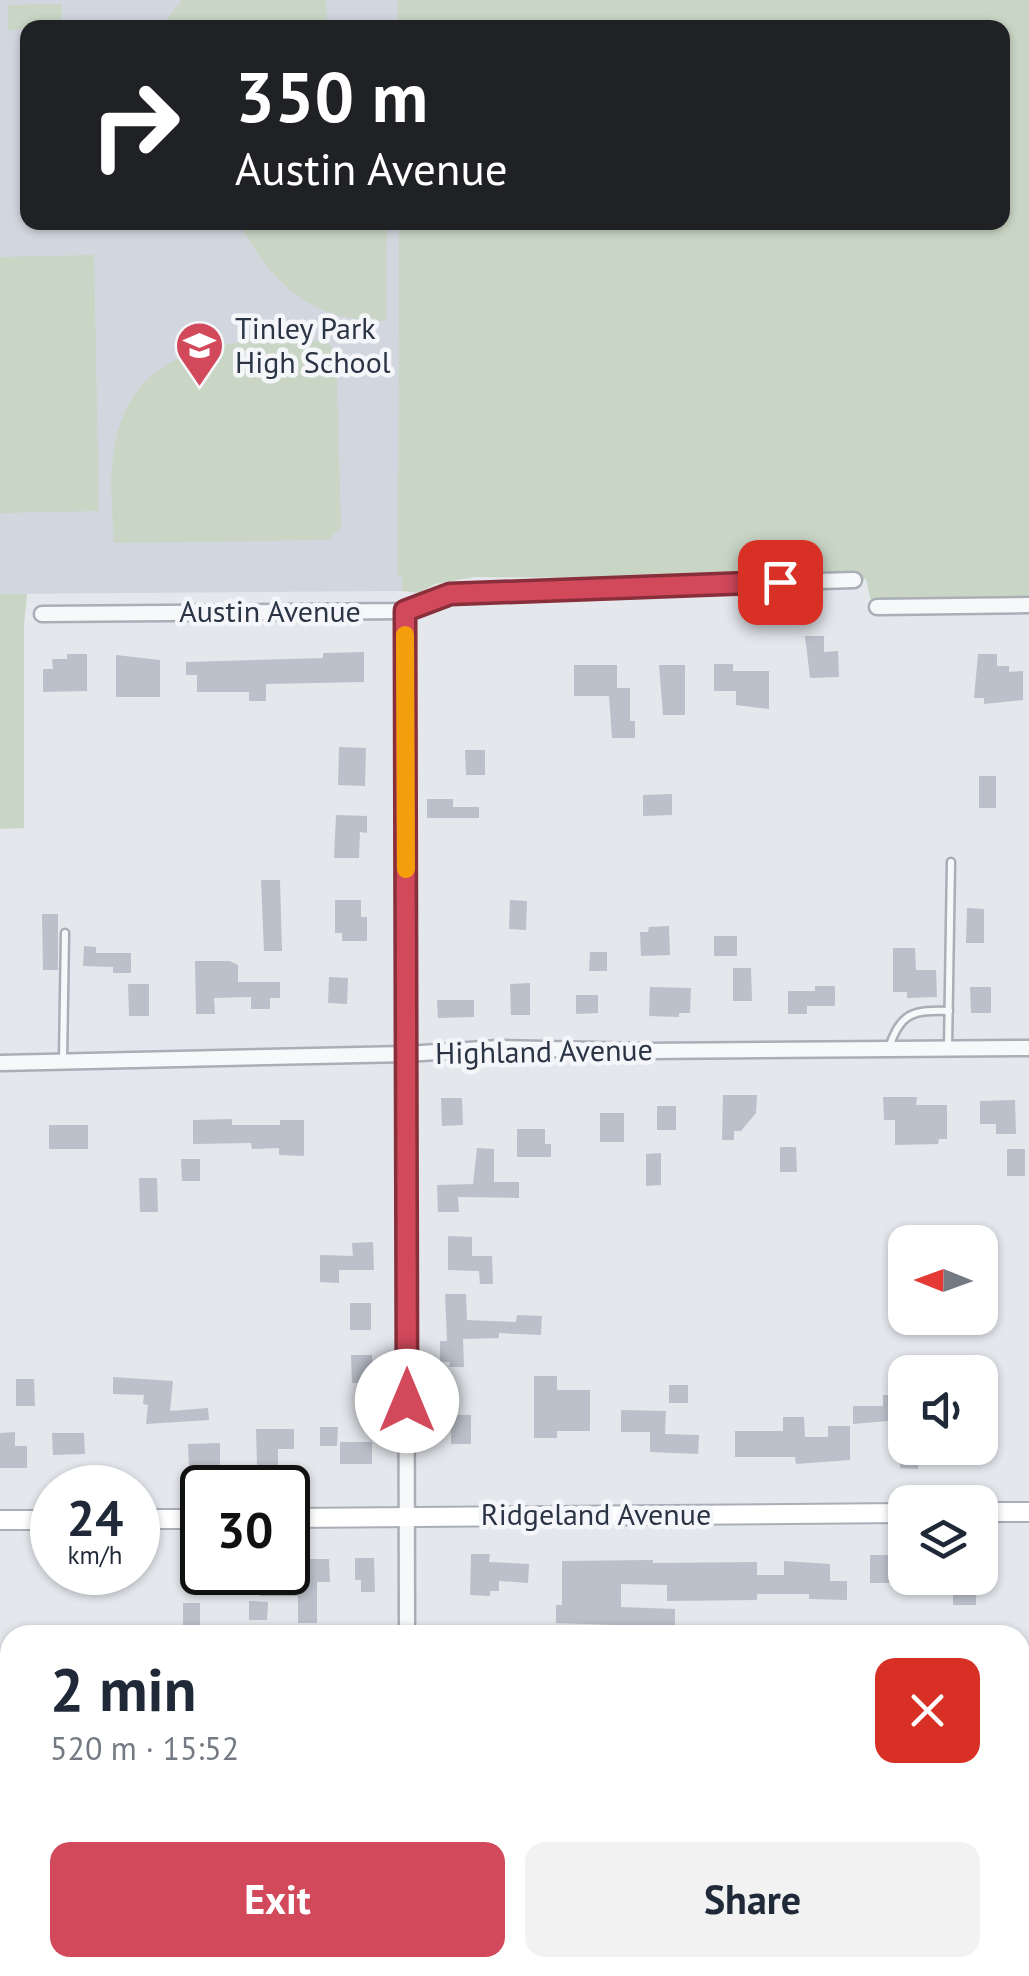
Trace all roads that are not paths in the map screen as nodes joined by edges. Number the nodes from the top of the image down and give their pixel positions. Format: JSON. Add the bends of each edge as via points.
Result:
{"nodes":[{"id":1,"x":854,"y":580,"type":"dead end"},
{"id":2,"x":1029,"y":605,"type":"edge"},
{"id":3,"x":877,"y":607,"type":"dead end"},
{"id":4,"x":405,"y":611,"type":"junction"},
{"id":5,"x":42,"y":614,"type":"dead end"},
{"id":6,"x":951,"y":862,"type":"dead end"},
{"id":7,"x":64,"y":933,"type":"dead end"},
{"id":8,"x":949,"y":1011,"type":"junction"},
{"id":9,"x":948,"y":1048,"type":"junction"},
{"id":10,"x":1029,"y":1048,"type":"edge"},
{"id":11,"x":889,"y":1049,"type":"junction"},
{"id":12,"x":406,"y":1054,"type":"junction"},
{"id":13,"x":63,"y":1062,"type":"junction"},
{"id":14,"x":0,"y":1063,"type":"edge"},
{"id":15,"x":998,"y":1512,"type":"edge"},
{"id":16,"x":1029,"y":1512,"type":"edge"},
{"id":17,"x":888,"y":1513,"type":"edge"},
{"id":18,"x":407,"y":1517,"type":"junction"},
{"id":19,"x":310,"y":1518,"type":"edge"},
{"id":20,"x":0,"y":1520,"type":"edge"},
{"id":21,"x":30,"y":1520,"type":"edge"},
{"id":22,"x":407,"y":1625,"type":"edge"}],
"edges":[{"from":1,"to":4,"type":"street","name":"Austin Avenue","via":[[485,591],[450,594]]},
{"from":2,"to":3,"type":"street"},
{"from":4,"to":5,"type":"street","name":"Austin Avenue"},
{"from":4,"to":12,"type":"street"},
{"from":6,"to":8,"type":"lane"},
{"from":7,"to":13,"type":"lane"},
{"from":8,"to":9,"type":"lane"},
{"from":8,"to":11,"type":"lane","via":[[910,1014]]},
{"from":9,"to":10,"type":"street","name":"Highland Avenue"},
{"from":9,"to":11,"type":"street","name":"Highland Avenue"},
{"from":11,"to":12,"type":"street","name":"Highland Avenue","via":[[499,1048]]},
{"from":12,"to":13,"type":"street","name":"Highland Avenue"},
{"from":12,"to":18,"type":"street"},
{"from":13,"to":14,"type":"street","name":"Highland Avenue"},
{"from":15,"to":16,"type":"street"},
{"from":17,"to":18,"type":"street","name":"Ridgeland Avenue"},
{"from":18,"to":19,"type":"street","name":"Ridgeland Avenue"},
{"from":18,"to":22,"type":"street"},
{"from":20,"to":21,"type":"street"}]}
